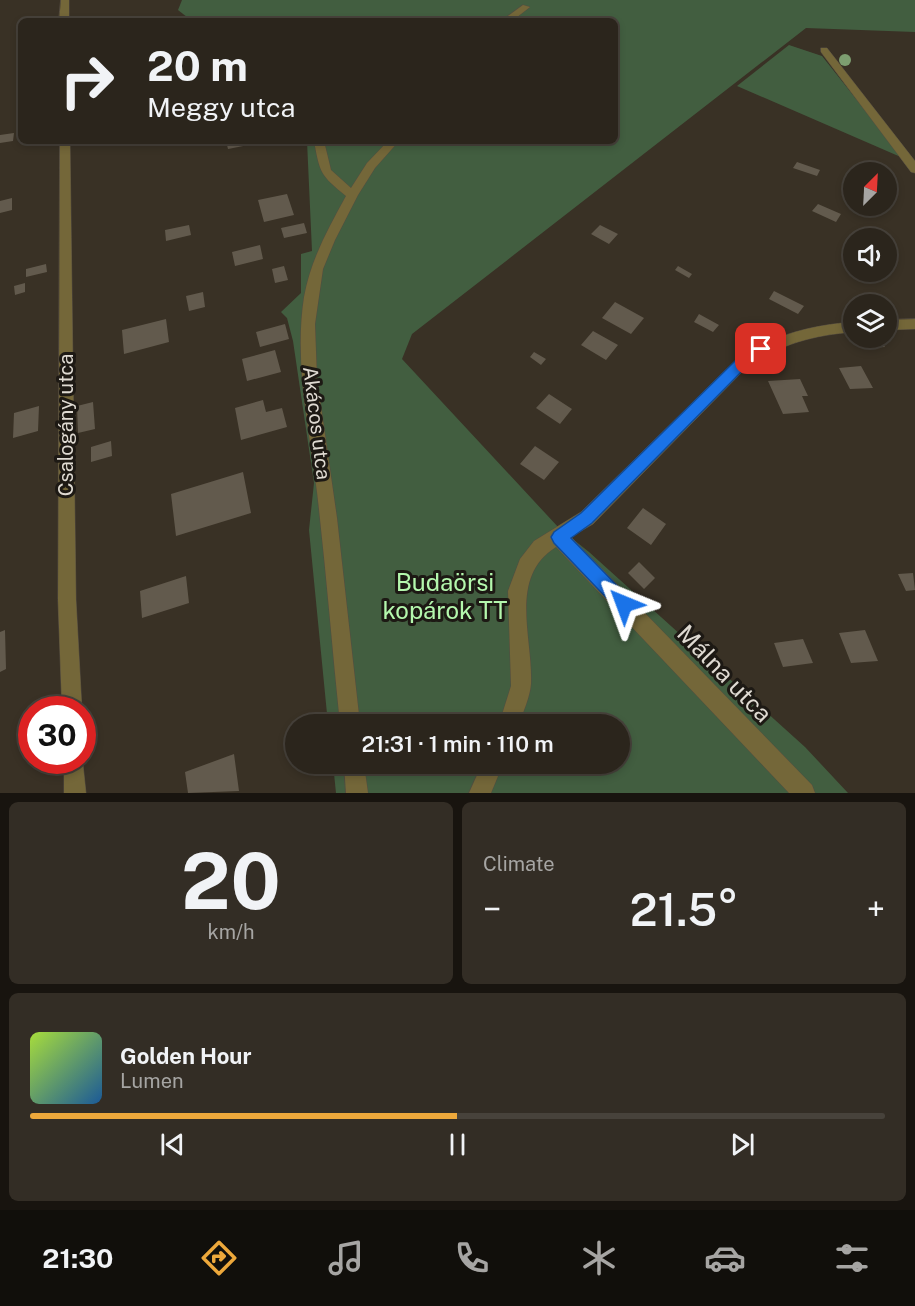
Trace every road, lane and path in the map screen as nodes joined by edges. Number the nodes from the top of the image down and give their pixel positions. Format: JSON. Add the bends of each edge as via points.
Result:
{"nodes":[{"id":1,"x":65,"y":0,"type":"edge"},
{"id":2,"x":526,"y":7,"type":"dead end"},
{"id":3,"x":64,"y":18,"type":"edge"},
{"id":4,"x":510,"y":18,"type":"edge"},
{"id":5,"x":824,"y":50,"type":"dead end"},
{"id":6,"x":65,"y":144,"type":"edge"},
{"id":7,"x":320,"y":144,"type":"edge"},
{"id":8,"x":391,"y":144,"type":"edge"},
{"id":9,"x":915,"y":168,"type":"edge"},
{"id":10,"x":352,"y":195,"type":"junction"},
{"id":11,"x":915,"y":324,"type":"edge"},
{"id":12,"x":897,"y":325,"type":"edge"},
{"id":13,"x":843,"y":328,"type":"edge"},
{"id":14,"x":559,"y":537,"type":"junction"},
{"id":15,"x":71,"y":696,"type":"edge"},
{"id":16,"x":349,"y":714,"type":"edge"},
{"id":17,"x":512,"y":714,"type":"edge"},
{"id":18,"x":74,"y":774,"type":"edge"},
{"id":19,"x":355,"y":774,"type":"edge"},
{"id":20,"x":489,"y":774,"type":"edge"},
{"id":21,"x":75,"y":793,"type":"edge"},
{"id":22,"x":357,"y":793,"type":"edge"},
{"id":23,"x":480,"y":793,"type":"edge"},
{"id":24,"x":804,"y":793,"type":"edge"}],
"edges":[{"from":1,"to":3,"type":"street"},
{"from":2,"to":4,"type":"street"},
{"from":5,"to":9,"type":"street"},
{"from":6,"to":15,"type":"street","name":"Csalogány utca","via":[[67,600]]},
{"from":7,"to":10,"type":"street","via":[[325,170]]},
{"from":8,"to":10,"type":"street","name":"Akácos utca"},
{"from":10,"to":16,"type":"street","name":"Akácos utca","via":[[317,269],[307,331],[311,407],[325,488]]},
{"from":11,"to":12,"type":"street"},
{"from":13,"to":14,"type":"street","via":[[779,340],[752,355],[587,518]]},
{"from":14,"to":17,"type":"street","via":[[540,546],[526,565],[517,591],[521,686]]},
{"from":14,"to":24,"type":"street","name":"Málna utca"},
{"from":18,"to":21,"type":"street"},
{"from":19,"to":22,"type":"street"},
{"from":20,"to":23,"type":"street"}]}
